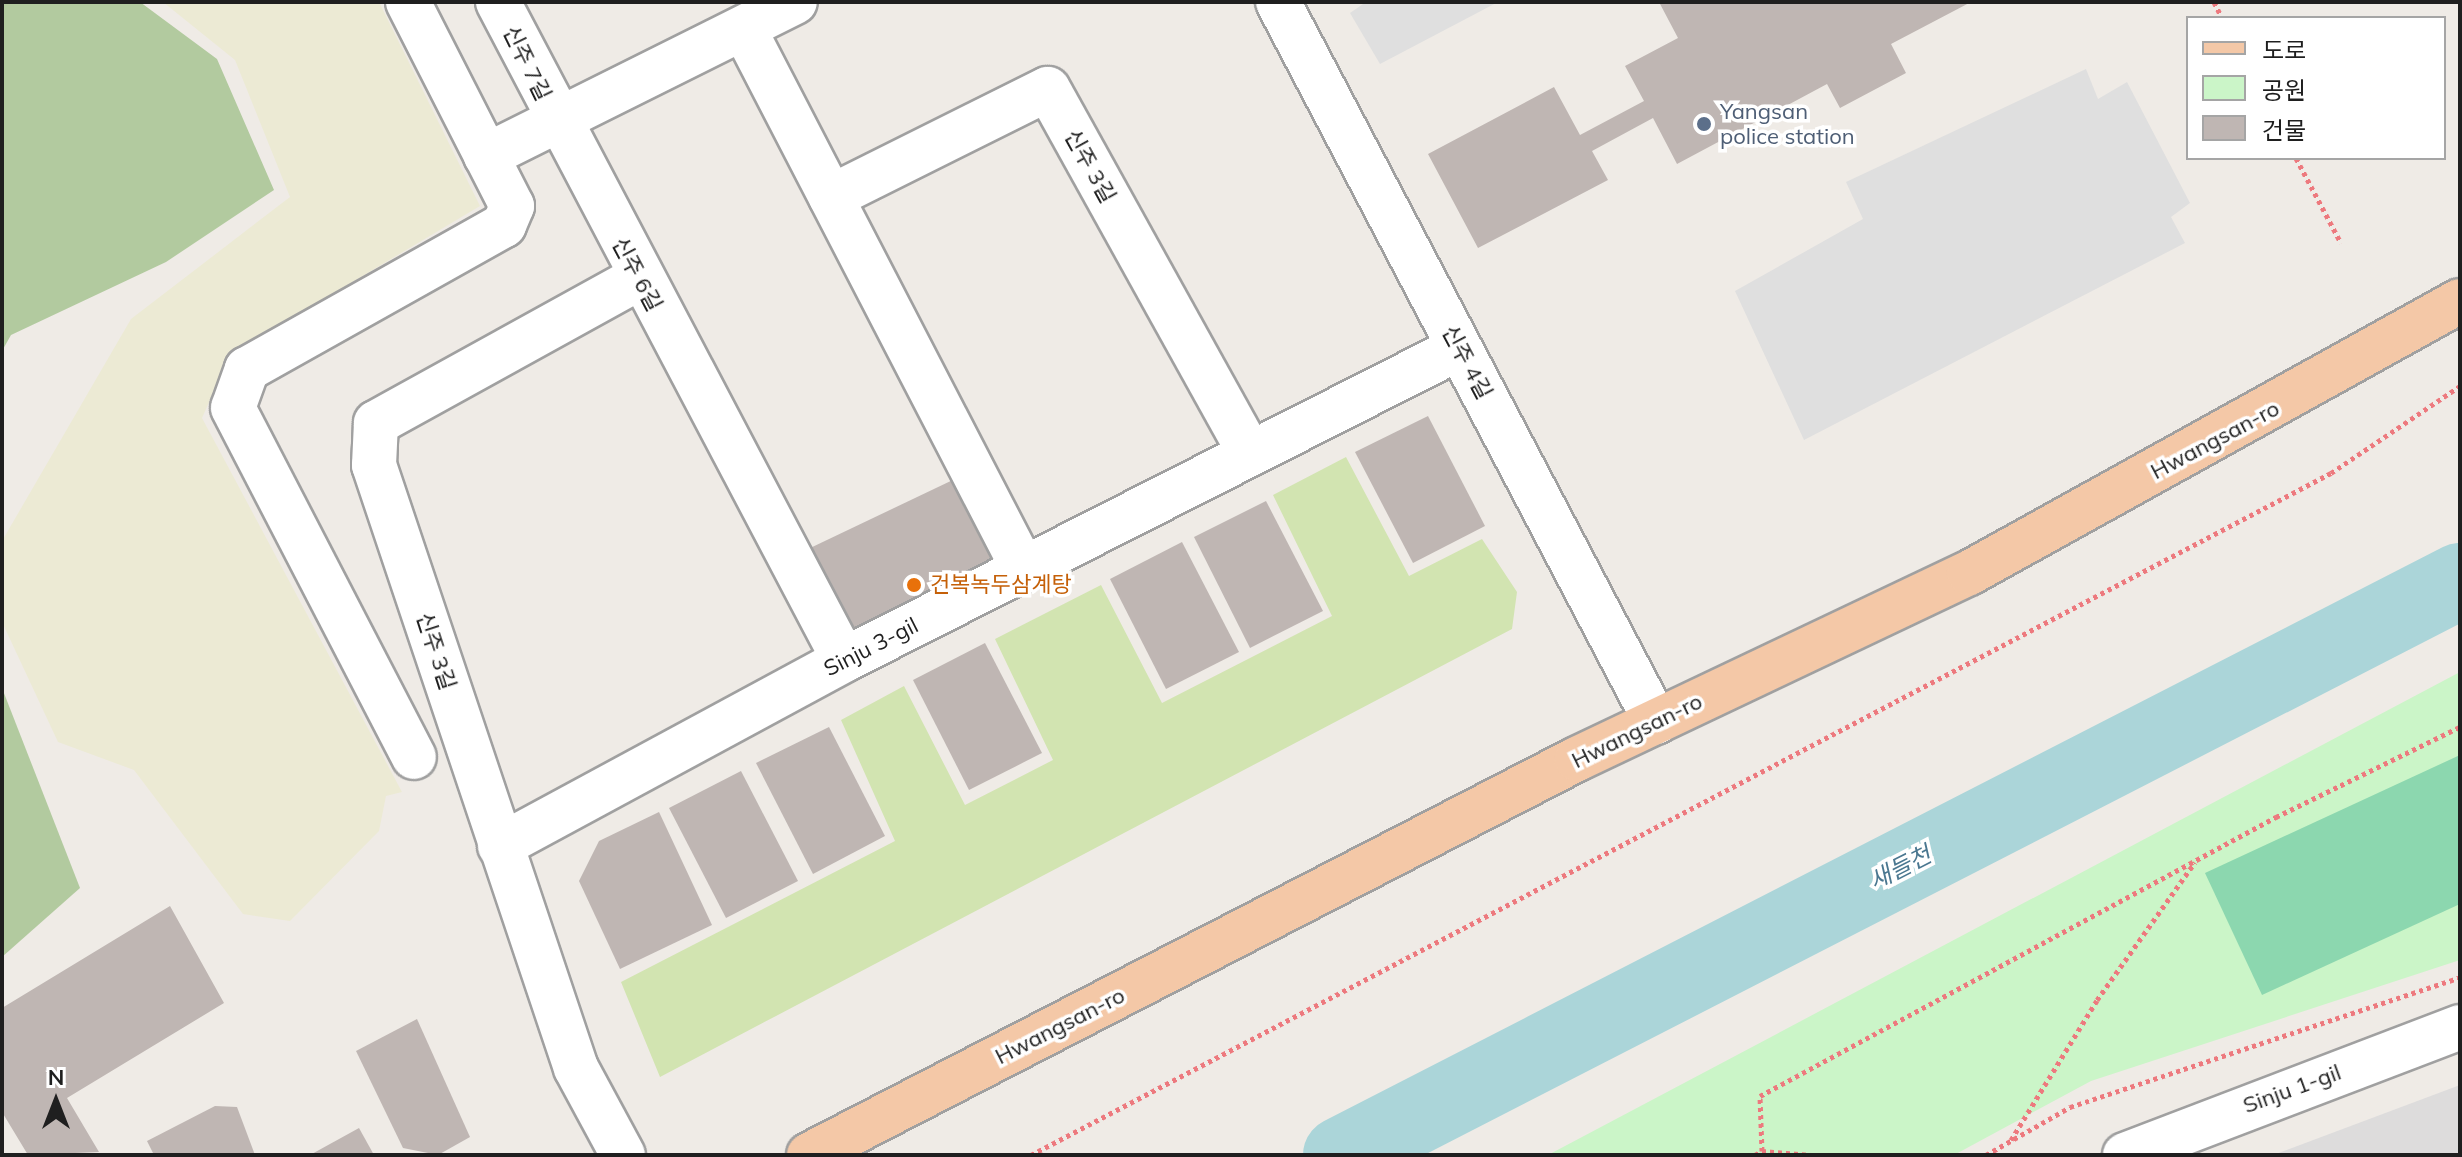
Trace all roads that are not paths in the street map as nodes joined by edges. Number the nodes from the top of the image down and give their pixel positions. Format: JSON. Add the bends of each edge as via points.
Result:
{"nodes":[{"id":1,"x":408,"y":2,"type":"edge"},
{"id":2,"x":498,"y":2,"type":"edge"},
{"id":3,"x":795,"y":2,"type":"edge"},
{"id":4,"x":1278,"y":2,"type":"edge"},
{"id":5,"x":744,"y":29,"type":"junction"},
{"id":6,"x":557,"y":124,"type":"junction"},
{"id":7,"x":486,"y":156,"type":"junction"},
{"id":8,"x":831,"y":197,"type":"junction"},
{"id":9,"x":639,"y":278,"type":"junction"},
{"id":10,"x":2460,"y":301,"type":"edge"},
{"id":11,"x":1459,"y":348,"type":"junction"},
{"id":12,"x":1250,"y":454,"type":"junction"},
{"id":13,"x":1024,"y":570,"type":"junction"},
{"id":14,"x":844,"y":660,"type":"junction"},
{"id":15,"x":1656,"y":722,"type":"junction"},
{"id":16,"x":414,"y":757,"type":"dead end"},
{"id":17,"x":500,"y":846,"type":"junction"},
{"id":18,"x":2460,"y":1027,"type":"edge"},
{"id":19,"x":623,"y":1155,"type":"edge"},
{"id":20,"x":809,"y":1155,"type":"edge"},
{"id":21,"x":2125,"y":1155,"type":"edge"}],
"edges":[{"from":1,"to":7,"type":"street"},
{"from":2,"to":6,"type":"street","name":"신주 7길"},
{"from":3,"to":5,"type":"street"},
{"from":4,"to":11,"type":"street","name":"신주 4길"},
{"from":5,"to":6,"type":"street"},
{"from":5,"to":8,"type":"street"},
{"from":6,"to":7,"type":"street"},
{"from":6,"to":9,"type":"street","name":"신주 6길"},
{"from":7,"to":16,"type":"street","via":[[512,206],[504,225],[247,369],[233,408]]},
{"from":8,"to":12,"type":"street","name":"신주 3길","via":[[1048,89]]},
{"from":8,"to":13,"type":"street"},
{"from":9,"to":14,"type":"street","name":"신주 6길"},
{"from":9,"to":17,"type":"street","name":"신주 3길","via":[[376,423],[374,465]]},
{"from":10,"to":15,"type":"main road","name":"Hwangsan-ro","via":[[1969,573]]},
{"from":11,"to":12,"type":"street","name":"Sinju 3-gil"},
{"from":11,"to":15,"type":"street","name":"신주 4길"},
{"from":12,"to":13,"type":"street","name":"Sinju 3-gil"},
{"from":13,"to":14,"type":"street","name":"Sinju 3-gil"},
{"from":14,"to":17,"type":"street","name":"Sinju 3-gil"},
{"from":15,"to":20,"type":"main road","name":"Hwangsan-ro"},
{"from":17,"to":19,"type":"street","name":"신주 3길","via":[[576,1068]]},
{"from":18,"to":21,"type":"street","name":"Sinju 1-gil"}]}
